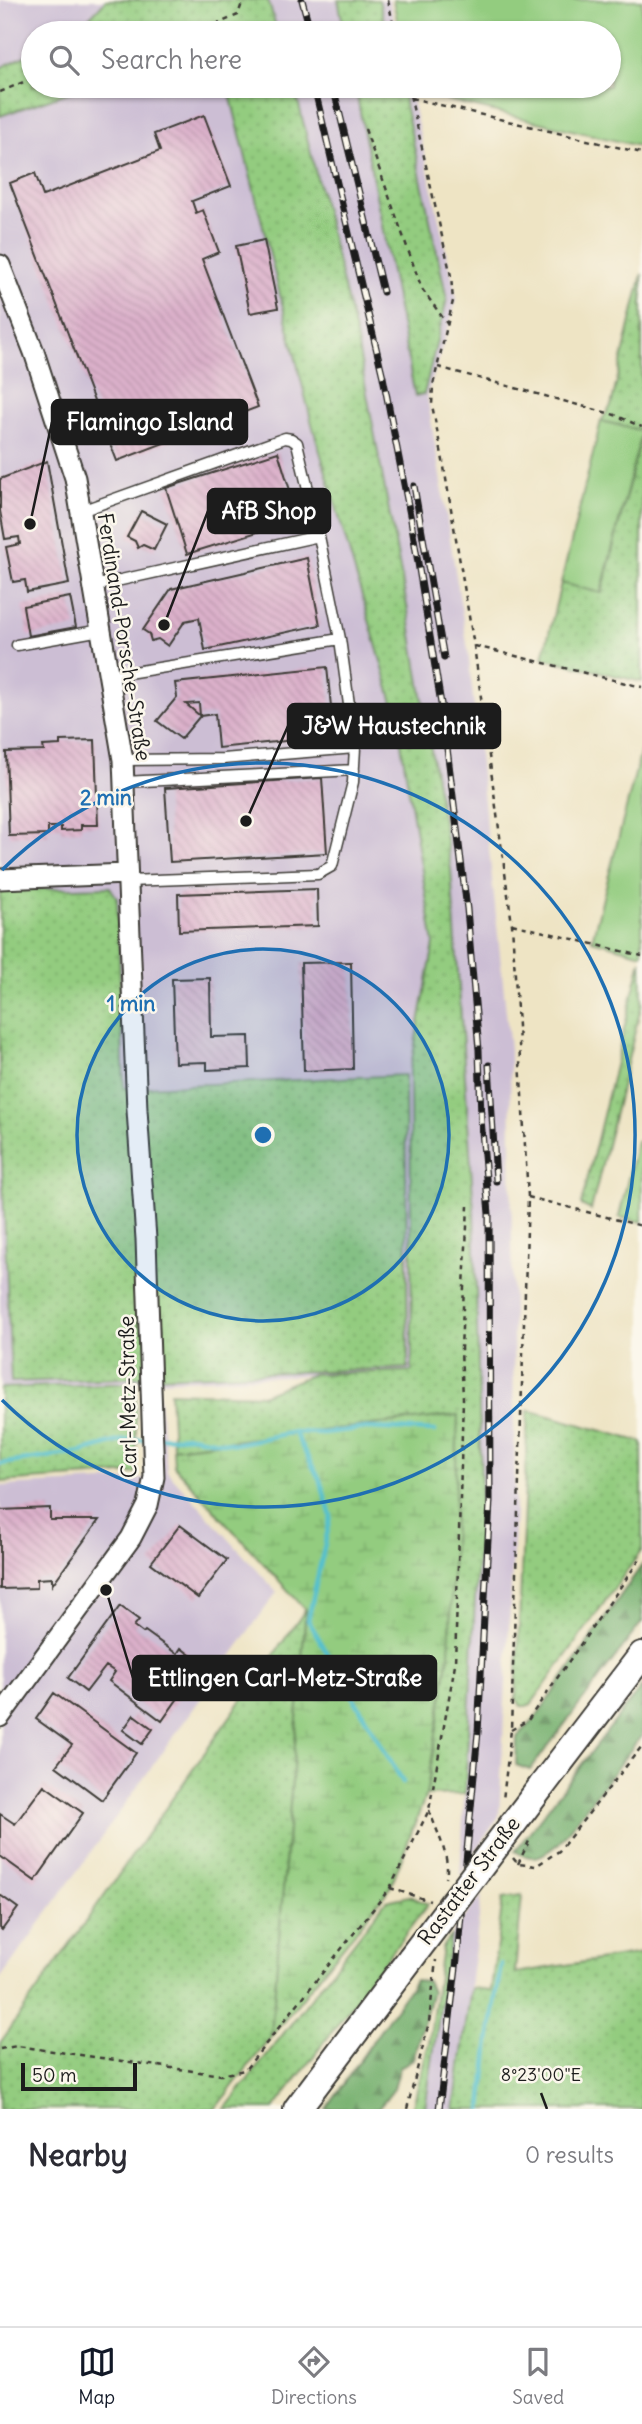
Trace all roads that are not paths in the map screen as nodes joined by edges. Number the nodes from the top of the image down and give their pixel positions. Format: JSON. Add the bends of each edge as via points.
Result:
{"nodes":[{"id":1,"x":0,"y":265,"type":"edge"},
{"id":2,"x":81,"y":511,"type":"junction"},
{"id":3,"x":319,"y":536,"type":"junction"},
{"id":4,"x":94,"y":586,"type":"junction"},
{"id":5,"x":101,"y":629,"type":"junction"},
{"id":6,"x":340,"y":639,"type":"junction"},
{"id":7,"x":17,"y":645,"type":"dead end"},
{"id":8,"x":109,"y":676,"type":"junction"},
{"id":9,"x":355,"y":748,"type":"junction"},
{"id":10,"x":123,"y":760,"type":"junction"},
{"id":11,"x":354,"y":770,"type":"junction"},
{"id":12,"x":124,"y":782,"type":"junction"},
{"id":13,"x":127,"y":877,"type":"junction"},
{"id":14,"x":0,"y":878,"type":"edge"},
{"id":15,"x":146,"y":1239,"type":"joint"},
{"id":16,"x":642,"y":1655,"type":"edge"},
{"id":17,"x":0,"y":1717,"type":"edge"},
{"id":18,"x":296,"y":2109,"type":"edge"}],
"edges":[{"from":1,"to":2,"type":"street","name":"Ferdinand-Porsche-Straße","via":[[34,352],[75,478]]},
{"from":2,"to":3,"type":"lane","via":[[285,438],[296,443]]},
{"from":2,"to":4,"type":"street","name":"Ferdinand-Porsche-Straße"},
{"from":3,"to":4,"type":"lane"},
{"from":3,"to":6,"type":"lane"},
{"from":4,"to":5,"type":"street","name":"Ferdinand-Porsche-Straße"},
{"from":5,"to":7,"type":"lane"},
{"from":5,"to":8,"type":"street","name":"Ferdinand-Porsche-Straße"},
{"from":6,"to":8,"type":"lane"},
{"from":6,"to":9,"type":"lane"},
{"from":8,"to":10,"type":"street","name":"Ferdinand-Porsche-Straße"},
{"from":9,"to":10,"type":"lane","via":[[222,759]]},
{"from":9,"to":11,"type":"lane"},
{"from":10,"to":12,"type":"street","name":"Ferdinand-Porsche-Straße"},
{"from":11,"to":12,"type":"lane"},
{"from":11,"to":13,"type":"lane","via":[[332,866],[326,871]]},
{"from":12,"to":13,"type":"street","name":"Ferdinand-Porsche-Straße"},
{"from":13,"to":14,"type":"street"},
{"from":13,"to":15,"type":"street","name":"Ferdinand-Porsche-Straße"},
{"from":15,"to":17,"type":"street","name":"Carl-Metz-Straße","via":[[152,1492],[142,1520]]},
{"from":16,"to":18,"type":"main road","name":"Rastatter Straße","bridge":true}]}
